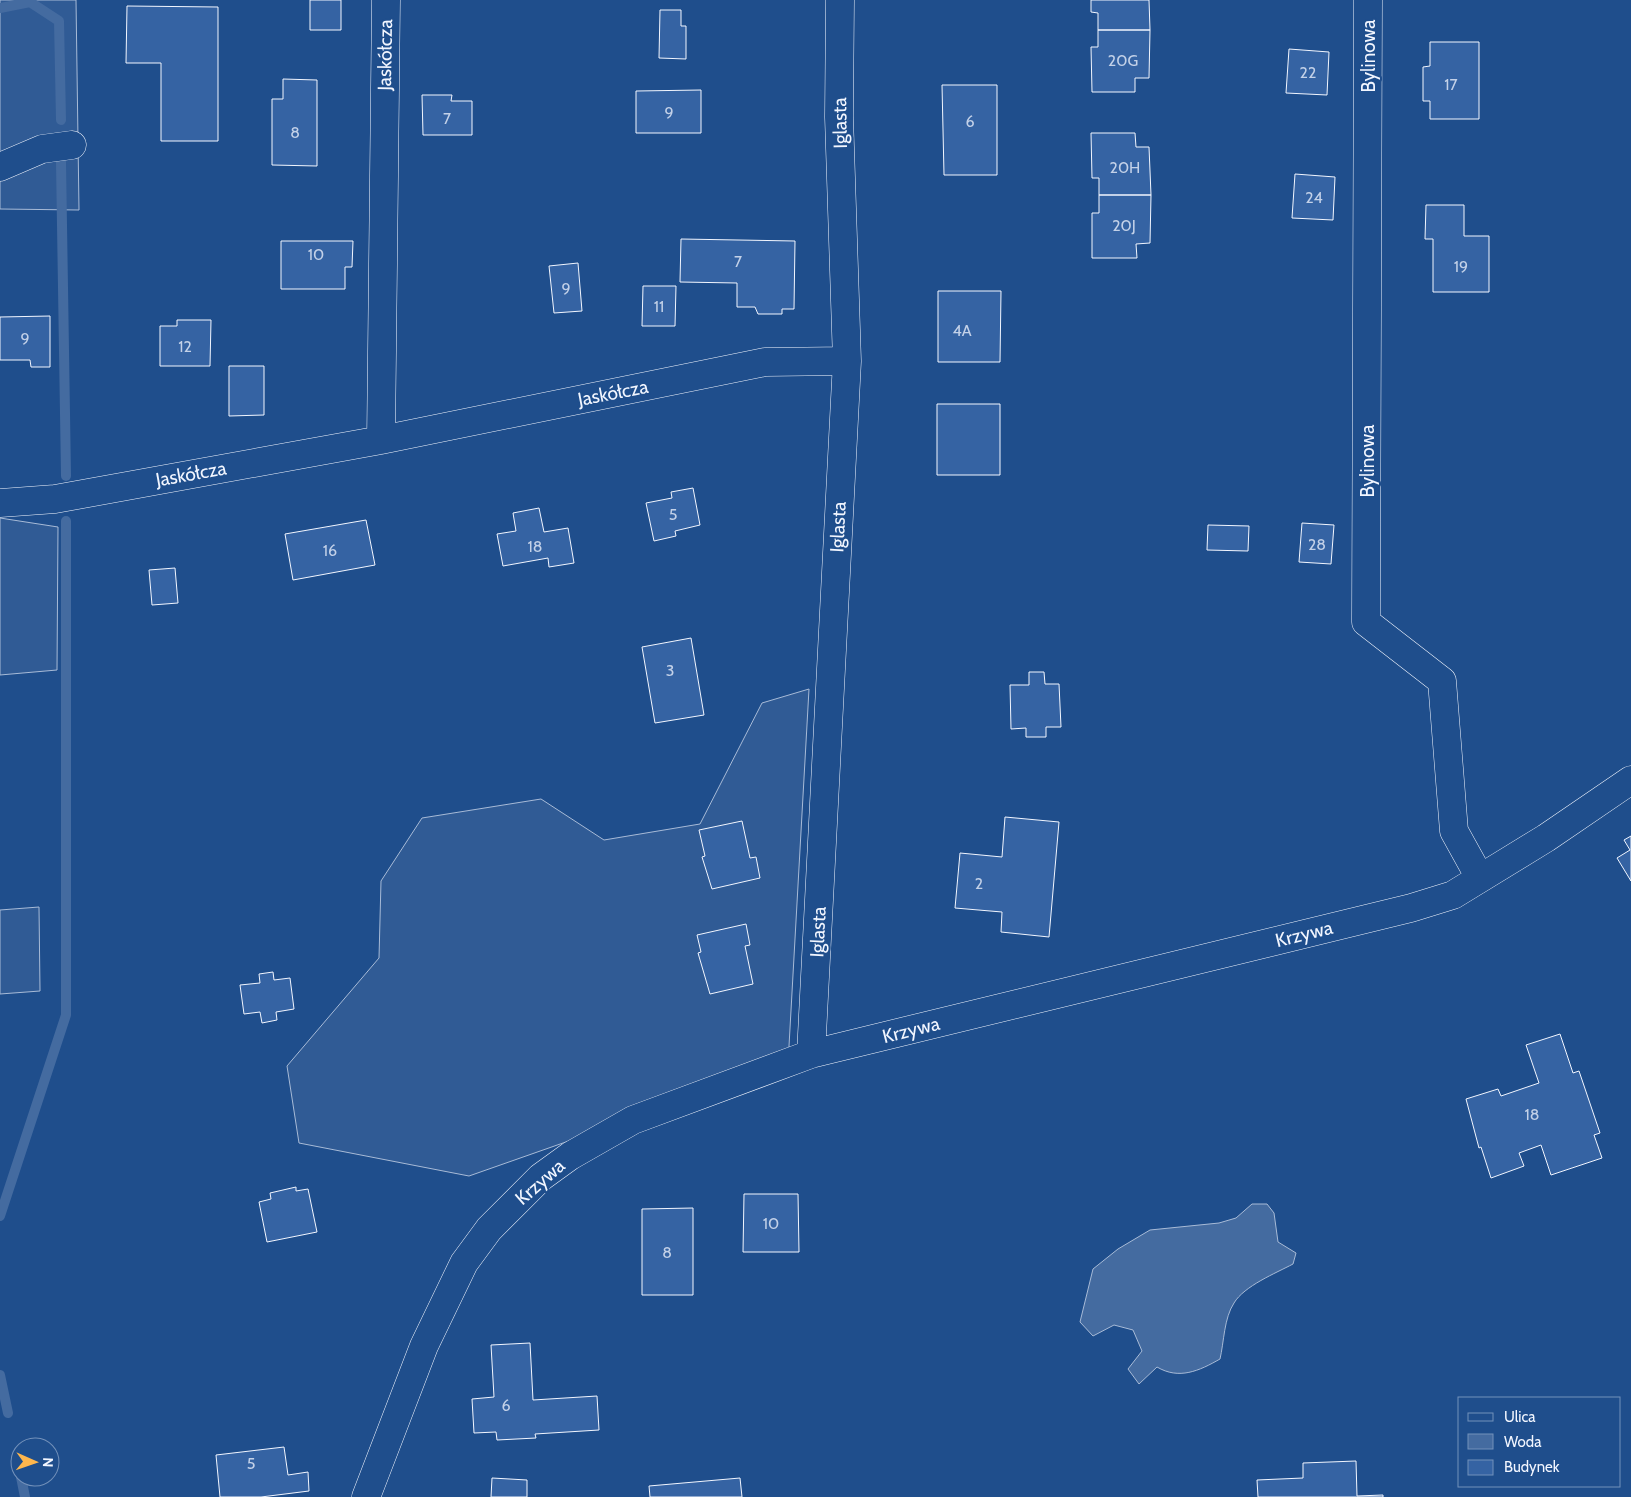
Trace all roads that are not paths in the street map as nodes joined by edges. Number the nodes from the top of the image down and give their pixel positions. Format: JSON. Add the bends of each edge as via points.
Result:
{"nodes":[{"id":1,"x":386,"y":0,"type":"edge"},
{"id":2,"x":840,"y":0,"type":"edge"},
{"id":3,"x":1368,"y":0,"type":"edge"},
{"id":4,"x":72,"y":145,"type":"dead end"},
{"id":5,"x":0,"y":167,"type":"edge"},
{"id":6,"x":847,"y":361,"type":"junction"},
{"id":7,"x":381,"y":440,"type":"junction"},
{"id":8,"x":0,"y":502,"type":"edge"},
{"id":9,"x":1631,"y":780,"type":"edge"},
{"id":10,"x":1480,"y":878,"type":"junction"},
{"id":11,"x":811,"y":1054,"type":"junction"},
{"id":12,"x":366,"y":1497,"type":"edge"}],
"edges":[{"from":1,"to":7,"type":"street","name":"Jaskółcza"},
{"from":2,"to":6,"type":"street","name":"Iglasta","via":[[839,117]]},
{"from":3,"to":10,"type":"street","name":"Bylinowa","via":[[1366,622],[1442,681],[1454,831]]},
{"from":4,"to":5,"type":"street","via":[[42,148]]},
{"from":6,"to":7,"type":"street","name":"Jaskółcza","via":[[765,362]]},
{"from":6,"to":11,"type":"street","name":"Iglasta"},
{"from":7,"to":8,"type":"street","name":"Jaskółcza","via":[[55,499]]},
{"from":9,"to":10,"type":"street","name":"Krzywa"},
{"from":10,"to":11,"type":"street","name":"Krzywa","via":[[1453,895],[1411,908]]},
{"from":11,"to":12,"type":"street","name":"Krzywa","via":[[633,1120],[570,1156],[541,1177],[489,1229],[464,1263],[424,1346]]}]}
